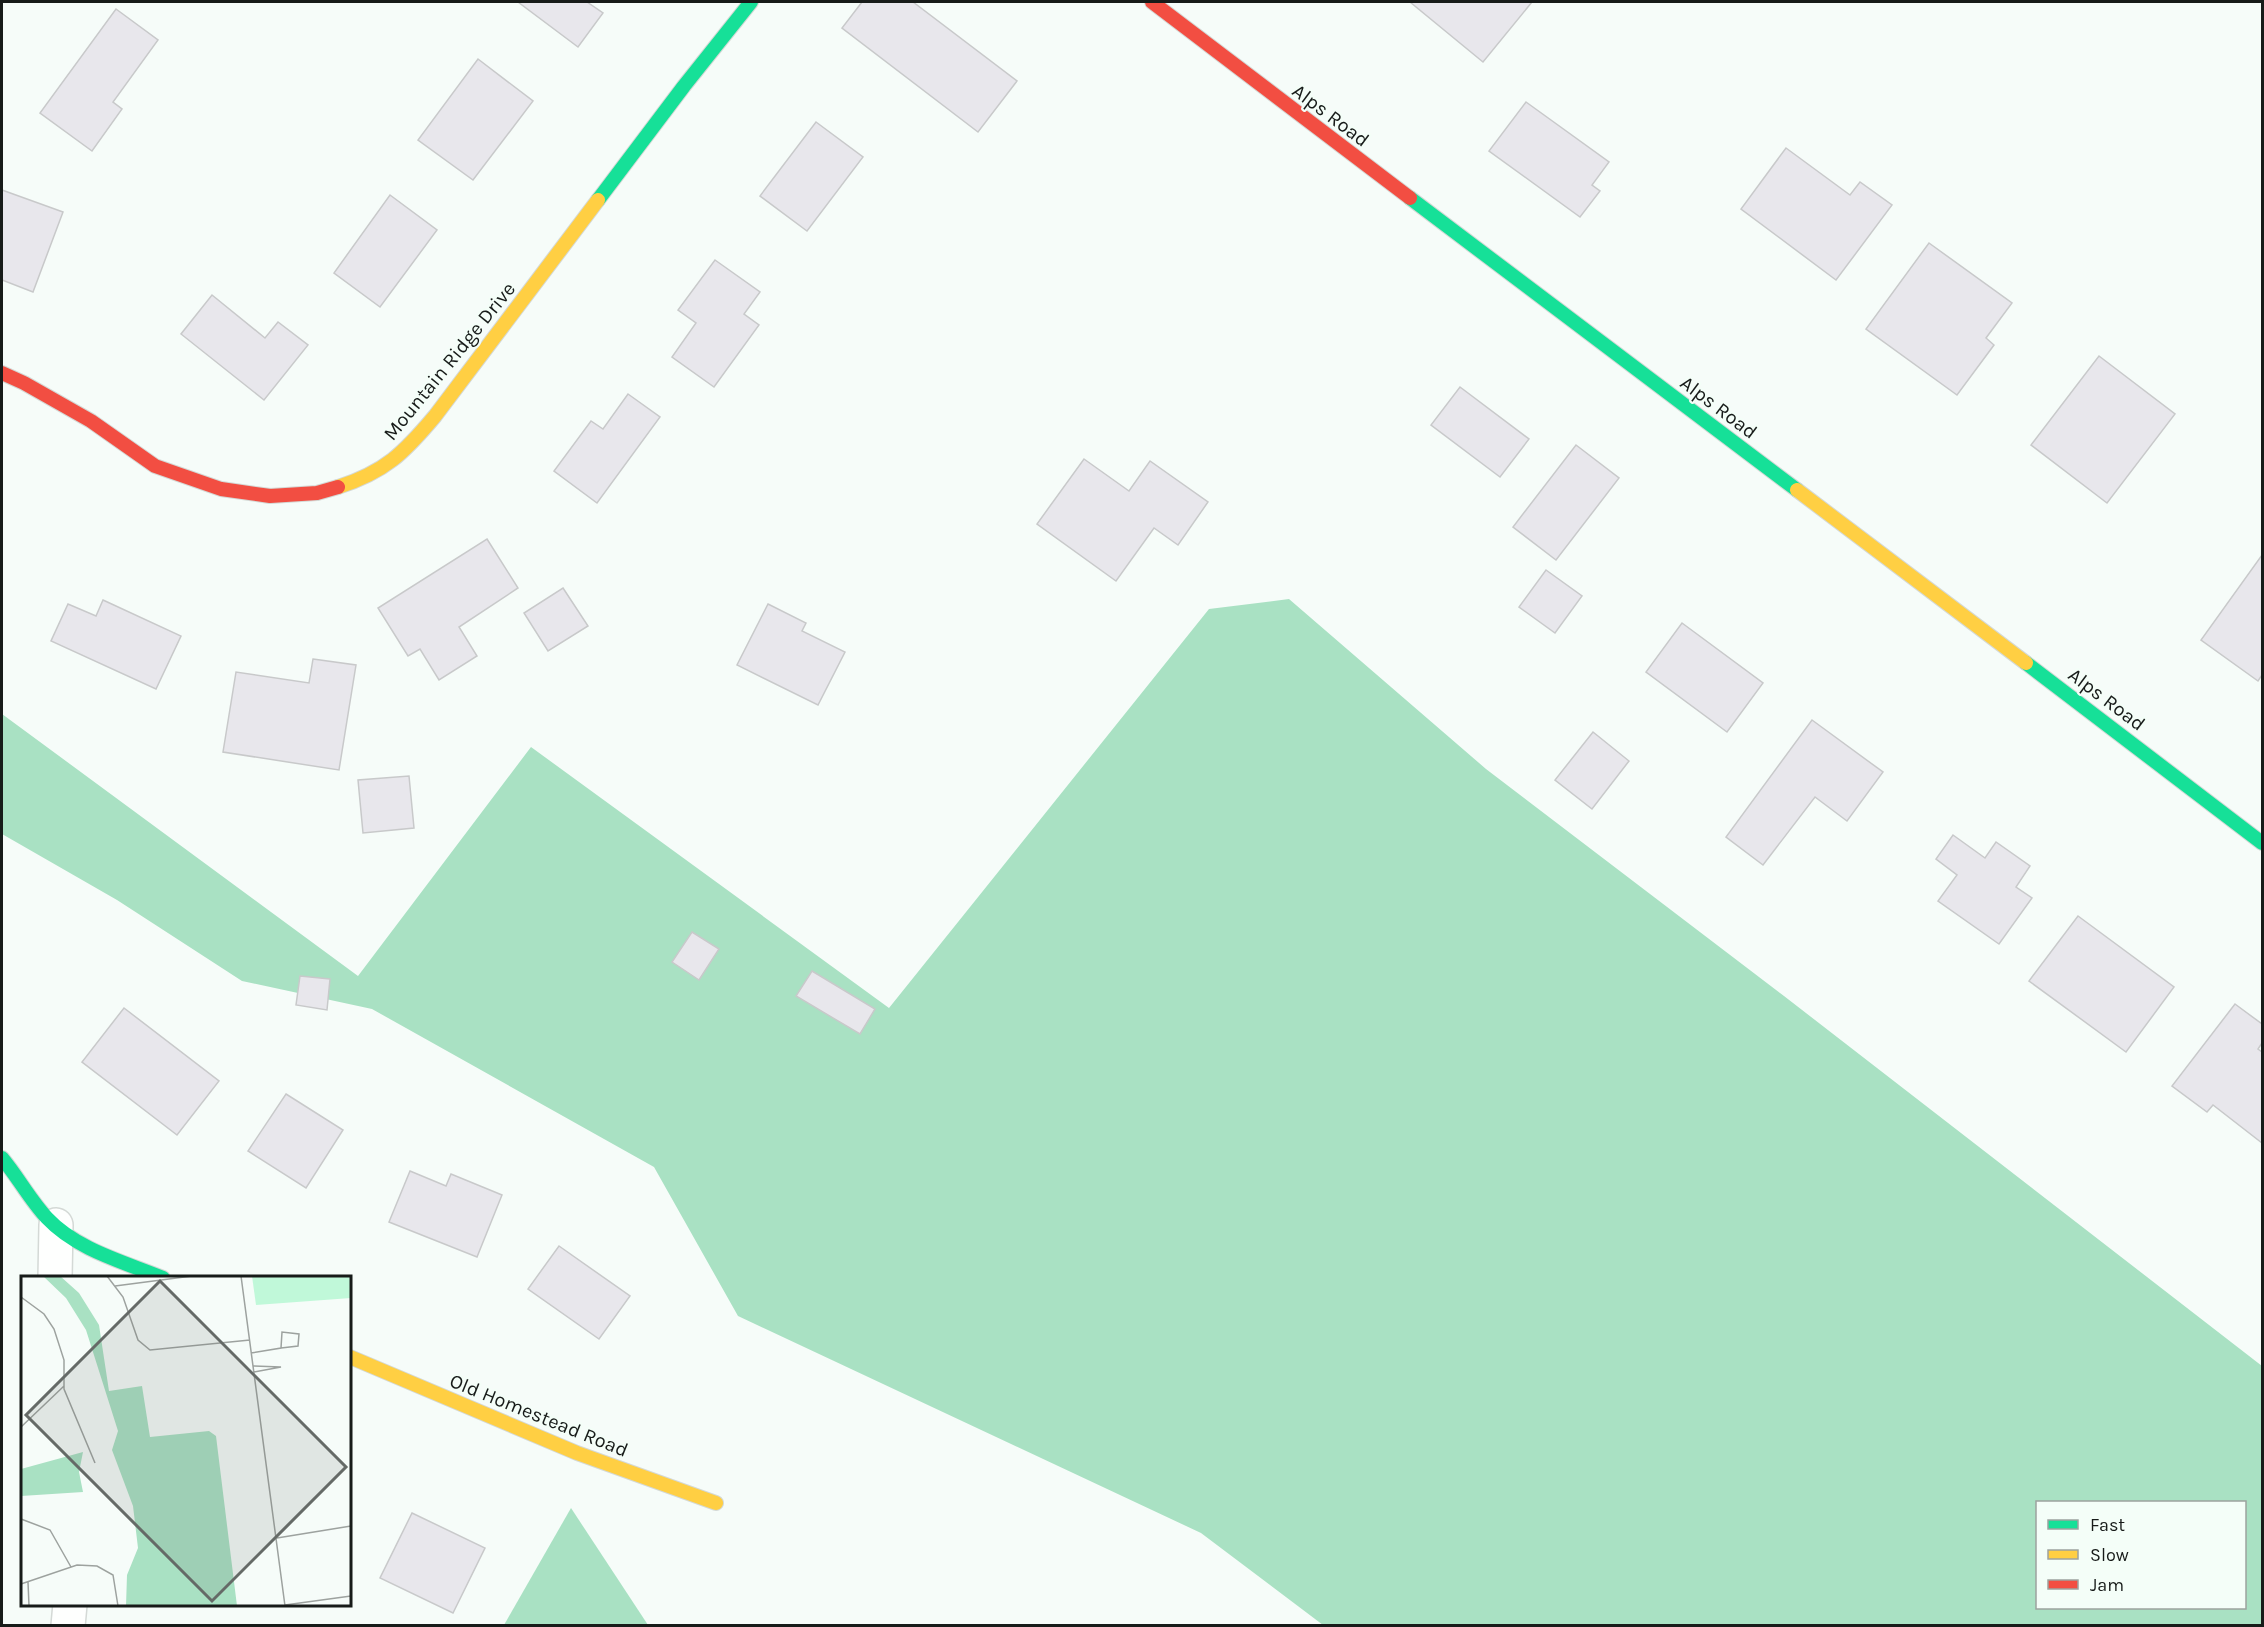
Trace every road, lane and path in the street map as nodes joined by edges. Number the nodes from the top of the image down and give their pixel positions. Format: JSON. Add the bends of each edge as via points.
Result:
{"nodes":[{"id":1,"x":751,"y":2,"type":"edge"},
{"id":2,"x":1152,"y":2,"type":"edge"},
{"id":3,"x":2,"y":373,"type":"edge"},
{"id":4,"x":2262,"y":843,"type":"edge"},
{"id":5,"x":2,"y":1158,"type":"edge"},
{"id":6,"x":56,"y":1225,"type":"junction"},
{"id":7,"x":56,"y":1276,"type":"edge"},
{"id":8,"x":158,"y":1276,"type":"edge"},
{"id":9,"x":351,"y":1357,"type":"edge"},
{"id":10,"x":716,"y":1503,"type":"dead end"},
{"id":11,"x":69,"y":1606,"type":"edge"},
{"id":12,"x":68,"y":1626,"type":"edge"}],
"edges":[{"from":1,"to":3,"type":"street","name":"Mountain Ridge Drive","via":[[435,416],[408,448],[360,480],[317,493],[270,496],[221,489],[155,466],[91,422]]},
{"from":2,"to":4,"type":"street","name":"Alps Road"},
{"from":5,"to":6,"type":"street"},
{"from":6,"to":7,"type":"street"},
{"from":6,"to":8,"type":"street","via":[[72,1239],[99,1253]]},
{"from":9,"to":10,"type":"street","name":"Old Homestead Road","via":[[541,1439]]},
{"from":11,"to":12,"type":"street"}]}
